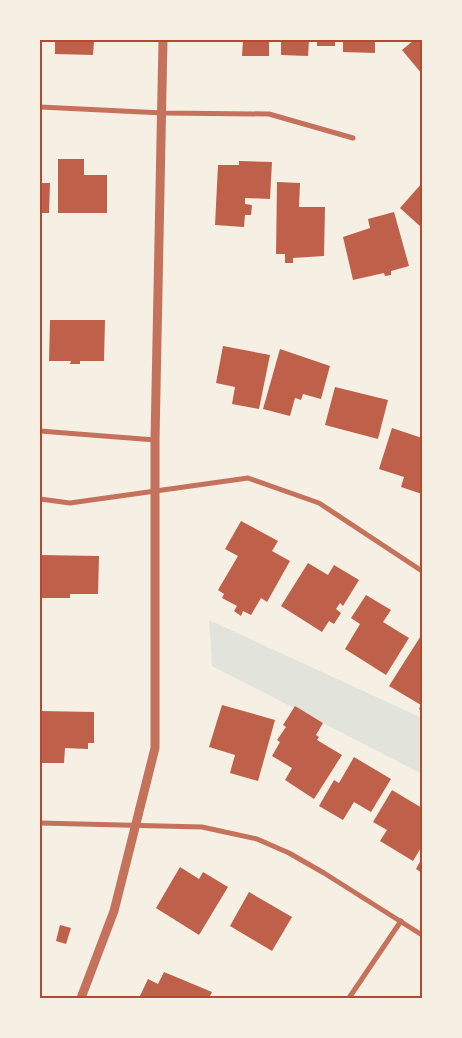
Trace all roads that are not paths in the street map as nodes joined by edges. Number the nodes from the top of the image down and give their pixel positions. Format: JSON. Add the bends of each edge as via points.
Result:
{"nodes":[{"id":1,"x":163,"y":40,"type":"edge"},
{"id":2,"x":40,"y":107,"type":"edge"},
{"id":3,"x":162,"y":113,"type":"junction"},
{"id":4,"x":354,"y":138,"type":"dead end"},
{"id":5,"x":40,"y":431,"type":"edge"},
{"id":6,"x":155,"y":440,"type":"junction"},
{"id":7,"x":156,"y":492,"type":"junction"},
{"id":8,"x":40,"y":499,"type":"edge"},
{"id":9,"x":422,"y":571,"type":"edge"},
{"id":10,"x":40,"y":824,"type":"edge"},
{"id":11,"x":136,"y":824,"type":"junction"},
{"id":12,"x":401,"y":921,"type":"junction"},
{"id":13,"x":422,"y":935,"type":"edge"},
{"id":14,"x":81,"y":998,"type":"edge"},
{"id":15,"x":349,"y":998,"type":"edge"}],
"edges":[{"from":1,"to":3,"type":"street"},
{"from":2,"to":3,"type":"street"},
{"from":3,"to":4,"type":"street","via":[[269,114]]},
{"from":3,"to":6,"type":"street"},
{"from":5,"to":6,"type":"street"},
{"from":6,"to":7,"type":"street"},
{"from":7,"to":8,"type":"street","via":[[70,502]]},
{"from":7,"to":9,"type":"street","via":[[248,478],[319,503]]},
{"from":7,"to":11,"type":"street","via":[[155,748]]},
{"from":10,"to":11,"type":"street"},
{"from":11,"to":12,"type":"street","via":[[202,827],[257,839],[289,853]]},
{"from":11,"to":14,"type":"street","via":[[114,911]]},
{"from":12,"to":13,"type":"street"},
{"from":12,"to":15,"type":"street"}]}
